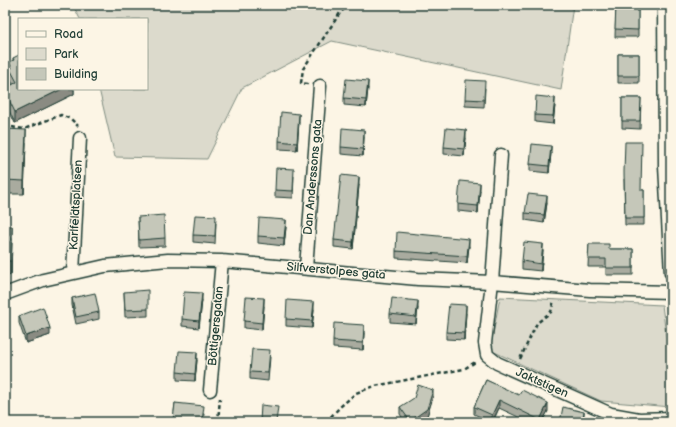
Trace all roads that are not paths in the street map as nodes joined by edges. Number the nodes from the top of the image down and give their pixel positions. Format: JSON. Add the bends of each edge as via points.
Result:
{"nodes":[{"id":1,"x":664,"y":5,"type":"edge"},
{"id":2,"x":667,"y":75,"type":"edge"},
{"id":3,"x":320,"y":86,"type":"road end"},
{"id":4,"x":80,"y":138,"type":"road end"},
{"id":5,"x":501,"y":155,"type":"dead end"},
{"id":6,"x":222,"y":261,"type":"junction"},
{"id":7,"x":306,"y":268,"type":"junction"},
{"id":8,"x":73,"y":273,"type":"junction"},
{"id":9,"x":671,"y":273,"type":"edge"},
{"id":10,"x":492,"y":282,"type":"junction"},
{"id":11,"x":671,"y":292,"type":"edge"},
{"id":12,"x":5,"y":294,"type":"edge"},
{"id":13,"x":210,"y":390,"type":"dead end"},
{"id":14,"x":671,"y":418,"type":"edge"}],
"edges":[{"from":1,"to":2,"type":"street"},
{"from":2,"to":9,"type":"street","via":[[665,166]]},
{"from":3,"to":7,"type":"street","name":"Dan Anderssons gata"},
{"from":4,"to":8,"type":"street","name":"Karlfeldtsplatsen"},
{"from":5,"to":10,"type":"street"},
{"from":6,"to":7,"type":"street","name":"Silfverstolpes gata"},
{"from":6,"to":8,"type":"street","name":"Silfverstolpes gata","via":[[168,260],[130,263]]},
{"from":6,"to":13,"type":"street","name":"Böttigersgatan"},
{"from":7,"to":10,"type":"street","name":"Silfverstolpes gata","via":[[418,279]]},
{"from":8,"to":12,"type":"street","name":"Silfverstolpes gata","via":[[43,280]]},
{"from":10,"to":11,"type":"street","name":"Silfverstolpes gata","via":[[590,290]]},
{"from":10,"to":14,"type":"street","name":"Jaktstigen","via":[[485,343],[487,355],[497,363],[611,414],[639,419]]}]}
